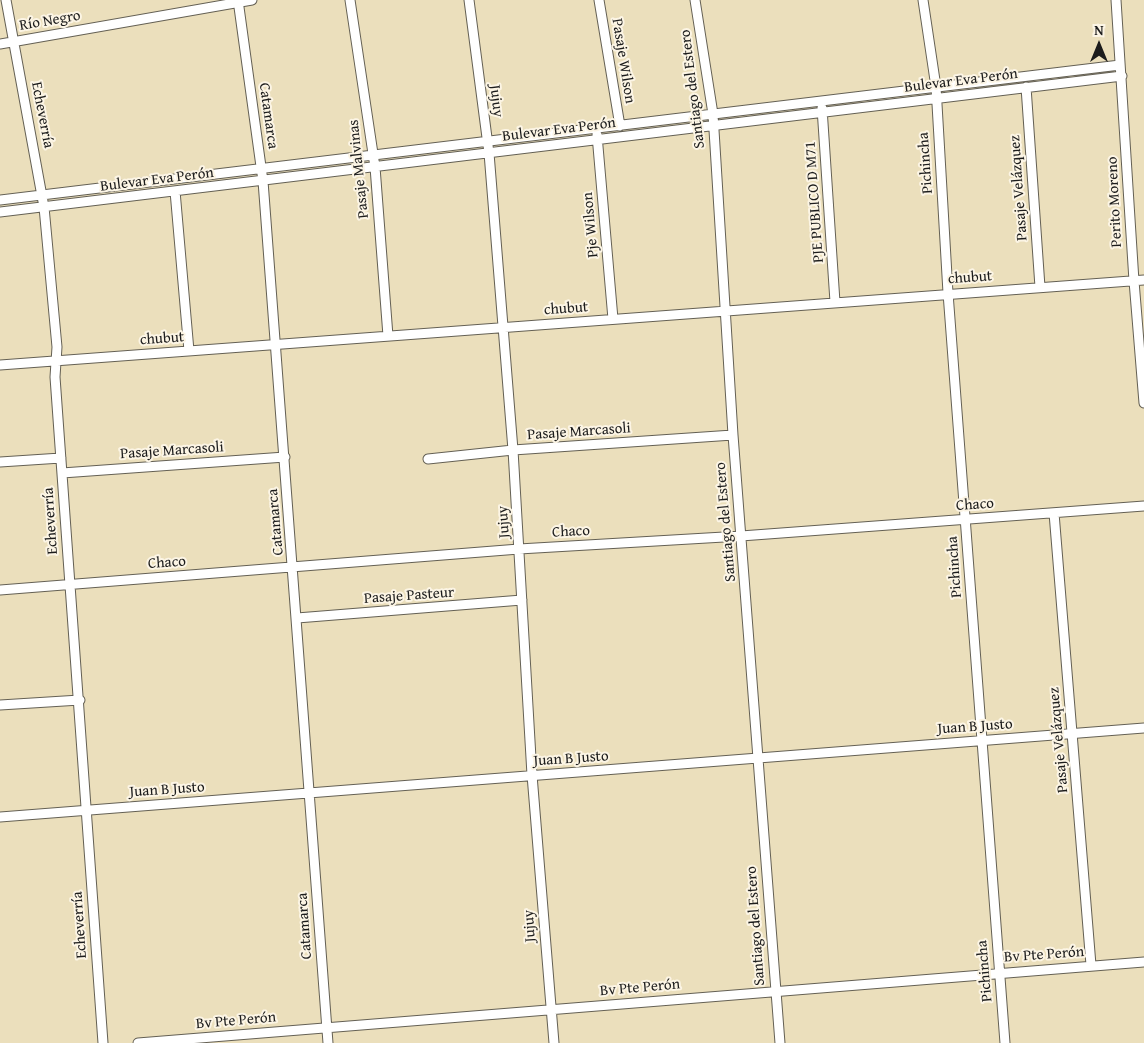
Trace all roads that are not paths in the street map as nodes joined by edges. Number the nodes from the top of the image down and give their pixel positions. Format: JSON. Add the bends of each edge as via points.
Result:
{"nodes":[{"id":1,"x":6,"y":0,"type":"edge"},
{"id":2,"x":252,"y":0,"type":"edge"},
{"id":3,"x":350,"y":0,"type":"edge"},
{"id":4,"x":469,"y":0,"type":"edge"},
{"id":5,"x":599,"y":0,"type":"edge"},
{"id":6,"x":695,"y":0,"type":"edge"},
{"id":7,"x":923,"y":0,"type":"edge"},
{"id":8,"x":1116,"y":0,"type":"edge"},
{"id":9,"x":238,"y":1,"type":"edge"},
{"id":10,"x":14,"y":42,"type":"junction"},
{"id":11,"x":0,"y":44,"type":"edge"},
{"id":12,"x":1120,"y":65,"type":"junction"},
{"id":13,"x":1122,"y":76,"type":"junction"},
{"id":14,"x":936,"y":87,"type":"junction"},
{"id":15,"x":1026,"y":87,"type":"junction"},
{"id":16,"x":936,"y":98,"type":"junction"},
{"id":17,"x":822,"y":101,"type":"junction"},
{"id":18,"x":823,"y":112,"type":"junction"},
{"id":19,"x":713,"y":114,"type":"junction"},
{"id":20,"x":620,"y":126,"type":"junction"},
{"id":21,"x":713,"y":126,"type":"junction"},
{"id":22,"x":596,"y":128,"type":"junction"},
{"id":23,"x":597,"y":140,"type":"junction"},
{"id":24,"x":487,"y":142,"type":"junction"},
{"id":25,"x":489,"y":153,"type":"junction"},
{"id":26,"x":373,"y":156,"type":"junction"},
{"id":27,"x":375,"y":167,"type":"junction"},
{"id":28,"x":262,"y":169,"type":"junction"},
{"id":29,"x":263,"y":180,"type":"junction"},
{"id":30,"x":175,"y":191,"type":"junction"},
{"id":31,"x":43,"y":195,"type":"junction"},
{"id":32,"x":0,"y":200,"type":"edge"},
{"id":33,"x":44,"y":207,"type":"junction"},
{"id":34,"x":0,"y":212,"type":"edge"},
{"id":35,"x":1144,"y":280,"type":"edge"},
{"id":36,"x":1134,"y":281,"type":"junction"},
{"id":37,"x":1040,"y":286,"type":"junction"},
{"id":38,"x":948,"y":293,"type":"junction"},
{"id":39,"x":835,"y":302,"type":"junction"},
{"id":40,"x":724,"y":310,"type":"junction"},
{"id":41,"x":613,"y":319,"type":"junction"},
{"id":42,"x":502,"y":327,"type":"junction"},
{"id":43,"x":388,"y":336,"type":"junction"},
{"id":44,"x":276,"y":344,"type":"junction"},
{"id":45,"x":189,"y":351,"type":"junction"},
{"id":46,"x":57,"y":361,"type":"junction"},
{"id":47,"x":0,"y":365,"type":"edge"},
{"id":48,"x":1144,"y":403,"type":"edge"},
{"id":49,"x":733,"y":435,"type":"junction"},
{"id":50,"x":512,"y":450,"type":"junction"},
{"id":51,"x":285,"y":457,"type":"junction"},
{"id":52,"x":61,"y":458,"type":"junction"},
{"id":53,"x":428,"y":459,"type":"dead end"},
{"id":54,"x":0,"y":462,"type":"edge"},
{"id":55,"x":62,"y":473,"type":"junction"},
{"id":56,"x":1144,"y":506,"type":"edge"},
{"id":57,"x":1054,"y":513,"type":"junction"},
{"id":58,"x":965,"y":520,"type":"junction"},
{"id":59,"x":741,"y":536,"type":"junction"},
{"id":60,"x":519,"y":549,"type":"junction"},
{"id":61,"x":294,"y":568,"type":"junction"},
{"id":62,"x":69,"y":584,"type":"junction"},
{"id":63,"x":0,"y":590,"type":"edge"},
{"id":64,"x":522,"y":600,"type":"junction"},
{"id":65,"x":297,"y":618,"type":"junction"},
{"id":66,"x":80,"y":700,"type":"junction"},
{"id":67,"x":0,"y":706,"type":"edge"},
{"id":68,"x":1144,"y":728,"type":"edge"},
{"id":69,"x":1073,"y":733,"type":"junction"},
{"id":70,"x":981,"y":740,"type":"junction"},
{"id":71,"x":758,"y":758,"type":"junction"},
{"id":72,"x":532,"y":776,"type":"junction"},
{"id":73,"x":309,"y":793,"type":"junction"},
{"id":74,"x":85,"y":810,"type":"junction"},
{"id":75,"x":0,"y":817,"type":"edge"},
{"id":76,"x":1144,"y":962,"type":"edge"},
{"id":77,"x":1091,"y":965,"type":"junction"},
{"id":78,"x":998,"y":972,"type":"junction"},
{"id":79,"x":775,"y":991,"type":"junction"},
{"id":80,"x":550,"y":1009,"type":"junction"},
{"id":81,"x":327,"y":1027,"type":"junction"},
{"id":82,"x":103,"y":1043,"type":"edge"},
{"id":83,"x":138,"y":1043,"type":"edge"},
{"id":84,"x":328,"y":1043,"type":"edge"},
{"id":85,"x":554,"y":1043,"type":"edge"},
{"id":86,"x":780,"y":1043,"type":"edge"},
{"id":87,"x":1005,"y":1043,"type":"edge"}],
"edges":[{"from":1,"to":10,"type":"street","name":"Echeverría"},
{"from":2,"to":9,"type":"street","name":"Río Negro"},
{"from":3,"to":26,"type":"street","name":"Pasaje Malvinas"},
{"from":4,"to":24,"type":"street","name":"Jujuy"},
{"from":5,"to":20,"type":"street","name":"Pasaje Wilson"},
{"from":6,"to":19,"type":"street","name":"Santiago del Estero"},
{"from":7,"to":14,"type":"street","name":"Pichincha"},
{"from":8,"to":12,"type":"street","name":"Perito Moreno"},
{"from":9,"to":10,"type":"street","name":"Río Negro"},
{"from":9,"to":28,"type":"street","name":"Catamarca"},
{"from":10,"to":11,"type":"street","name":"Río Negro"},
{"from":10,"to":31,"type":"street","name":"Echeverría"},
{"from":12,"to":13,"type":"street","name":"Perito Moreno"},
{"from":12,"to":14,"type":"street","name":"Bulevar Eva Perón"},
{"from":13,"to":15,"type":"street","name":"Bulevar Eva Perón"},
{"from":13,"to":36,"type":"street","name":"Perito Moreno"},
{"from":14,"to":16,"type":"street","name":"Pichincha"},
{"from":14,"to":17,"type":"street","name":"Bulevar Eva Perón"},
{"from":15,"to":16,"type":"street","name":"Bulevar Eva Perón"},
{"from":15,"to":37,"type":"street","name":"Pasaje Velázquez"},
{"from":16,"to":18,"type":"street","name":"Bulevar Eva Perón"},
{"from":16,"to":38,"type":"street","name":"Pichincha"},
{"from":17,"to":18,"type":"street","name":"PJE PUBLICO D M71"},
{"from":17,"to":19,"type":"street","name":"Bulevar Eva Perón"},
{"from":18,"to":21,"type":"street","name":"Bulevar Eva Perón"},
{"from":18,"to":39,"type":"street","name":"PJE PUBLICO D M71"},
{"from":19,"to":20,"type":"street","name":"Bulevar Eva Perón"},
{"from":19,"to":21,"type":"street","name":"Santiago del Estero"},
{"from":20,"to":22,"type":"street","name":"Bulevar Eva Perón"},
{"from":21,"to":23,"type":"street","name":"Bulevar Eva Perón"},
{"from":21,"to":40,"type":"street","name":"Santiago del Estero"},
{"from":22,"to":23,"type":"street","name":"Pje Wilson"},
{"from":22,"to":24,"type":"street","name":"Bulevar Eva Perón"},
{"from":23,"to":25,"type":"street","name":"Bulevar Eva Perón"},
{"from":23,"to":41,"type":"street","name":"Pje Wilson"},
{"from":24,"to":25,"type":"street","name":"Jujuy"},
{"from":24,"to":26,"type":"street","name":"Bulevar Eva Perón"},
{"from":25,"to":27,"type":"street","name":"Bulevar Eva Perón"},
{"from":25,"to":42,"type":"street","name":"Jujuy"},
{"from":26,"to":27,"type":"street","name":"Pasaje Malvinas"},
{"from":26,"to":28,"type":"street","name":"Bulevar Eva Perón"},
{"from":27,"to":29,"type":"street","name":"Bulevar Eva Perón"},
{"from":27,"to":43,"type":"street","name":"Pasaje Malvinas"},
{"from":28,"to":29,"type":"street","name":"Catamarca"},
{"from":28,"to":31,"type":"street","name":"Bulevar Eva Perón"},
{"from":29,"to":30,"type":"street","name":"Bulevar Eva Perón"},
{"from":29,"to":44,"type":"street","name":"Catamarca"},
{"from":30,"to":33,"type":"street","name":"Bulevar Eva Perón"},
{"from":30,"to":45,"type":"street"},
{"from":31,"to":32,"type":"street","name":"Bulevar Eva Perón"},
{"from":31,"to":33,"type":"street","name":"Echeverría"},
{"from":33,"to":34,"type":"street","name":"Bulevar Eva Perón"},
{"from":33,"to":46,"type":"street","name":"Echeverría"},
{"from":35,"to":36,"type":"street","name":"chubut"},
{"from":36,"to":37,"type":"street","name":"chubut"},
{"from":36,"to":48,"type":"street","name":"Perito Moreno"},
{"from":37,"to":38,"type":"street","name":"chubut"},
{"from":38,"to":39,"type":"street","name":"chubut"},
{"from":38,"to":58,"type":"street","name":"Pichincha"},
{"from":39,"to":40,"type":"street","name":"chubut"},
{"from":40,"to":41,"type":"street","name":"chubut"},
{"from":40,"to":49,"type":"street","name":"Santiago del Estero"},
{"from":41,"to":42,"type":"street","name":"chubut"},
{"from":42,"to":43,"type":"street","name":"chubut"},
{"from":42,"to":50,"type":"street","name":"Jujuy"},
{"from":43,"to":44,"type":"street","name":"chubut"},
{"from":44,"to":45,"type":"street","name":"chubut"},
{"from":44,"to":51,"type":"street","name":"Catamarca"},
{"from":45,"to":46,"type":"street","name":"chubut"},
{"from":46,"to":47,"type":"street","name":"chubut"},
{"from":46,"to":52,"type":"street","name":"Echeverría","via":[[55,377]]},
{"from":49,"to":50,"type":"street","name":"Pasaje Marcasoli"},
{"from":49,"to":59,"type":"street","name":"Santiago del Estero"},
{"from":50,"to":53,"type":"street","name":"Pasaje Marcasoli"},
{"from":50,"to":60,"type":"street","name":"Jujuy"},
{"from":51,"to":55,"type":"street","name":"Pasaje Marcasoli"},
{"from":51,"to":61,"type":"street","name":"Catamarca"},
{"from":52,"to":54,"type":"street"},
{"from":52,"to":55,"type":"street","name":"Echeverría"},
{"from":55,"to":62,"type":"street","name":"Echeverría"},
{"from":56,"to":57,"type":"street","name":"Chaco"},
{"from":57,"to":58,"type":"street","name":"Chaco"},
{"from":57,"to":69,"type":"street","name":"Pasaje Velázquez"},
{"from":58,"to":59,"type":"street","name":"Chaco"},
{"from":58,"to":70,"type":"street","name":"Pichincha"},
{"from":59,"to":60,"type":"street","name":"Chaco"},
{"from":59,"to":71,"type":"street","name":"Santiago del Estero"},
{"from":60,"to":61,"type":"street","name":"Chaco"},
{"from":60,"to":64,"type":"street","name":"Jujuy"},
{"from":61,"to":62,"type":"street","name":"Chaco"},
{"from":61,"to":65,"type":"street","name":"Catamarca"},
{"from":62,"to":63,"type":"street","name":"Chaco"},
{"from":62,"to":66,"type":"street","name":"Echeverría"},
{"from":64,"to":65,"type":"street","name":"Pasaje Pasteur"},
{"from":64,"to":72,"type":"street","name":"Jujuy"},
{"from":65,"to":73,"type":"street","name":"Catamarca"},
{"from":66,"to":67,"type":"street"},
{"from":66,"to":74,"type":"street","name":"Echeverría"},
{"from":68,"to":69,"type":"street","name":"Juan B Justo"},
{"from":69,"to":70,"type":"street","name":"Juan B Justo"},
{"from":69,"to":77,"type":"street","name":"Pasaje Velázquez"},
{"from":70,"to":71,"type":"street","name":"Juan B Justo"},
{"from":70,"to":78,"type":"street","name":"Pichincha"},
{"from":71,"to":72,"type":"street","name":"Juan B Justo"},
{"from":71,"to":79,"type":"street","name":"Santiago del Estero"},
{"from":72,"to":73,"type":"street","name":"Juan B Justo"},
{"from":72,"to":80,"type":"street","name":"Jujuy"},
{"from":73,"to":74,"type":"street","name":"Juan B Justo"},
{"from":73,"to":81,"type":"street","name":"Catamarca"},
{"from":74,"to":75,"type":"street","name":"Juan B Justo"},
{"from":74,"to":82,"type":"street","name":"Echeverría"},
{"from":76,"to":77,"type":"street","name":"Bv Pte Perón"},
{"from":77,"to":78,"type":"street","name":"Bv Pte Perón"},
{"from":78,"to":79,"type":"street","name":"Bv Pte Perón"},
{"from":78,"to":87,"type":"street","name":"Pichincha"},
{"from":79,"to":80,"type":"street","name":"Bv Pte Perón"},
{"from":79,"to":86,"type":"street","name":"Santiago del Estero"},
{"from":80,"to":81,"type":"street","name":"Bv Pte Perón"},
{"from":80,"to":85,"type":"street","name":"Jujuy"},
{"from":81,"to":83,"type":"street","name":"Bv Pte Perón"},
{"from":81,"to":84,"type":"street","name":"Catamarca"}]}
